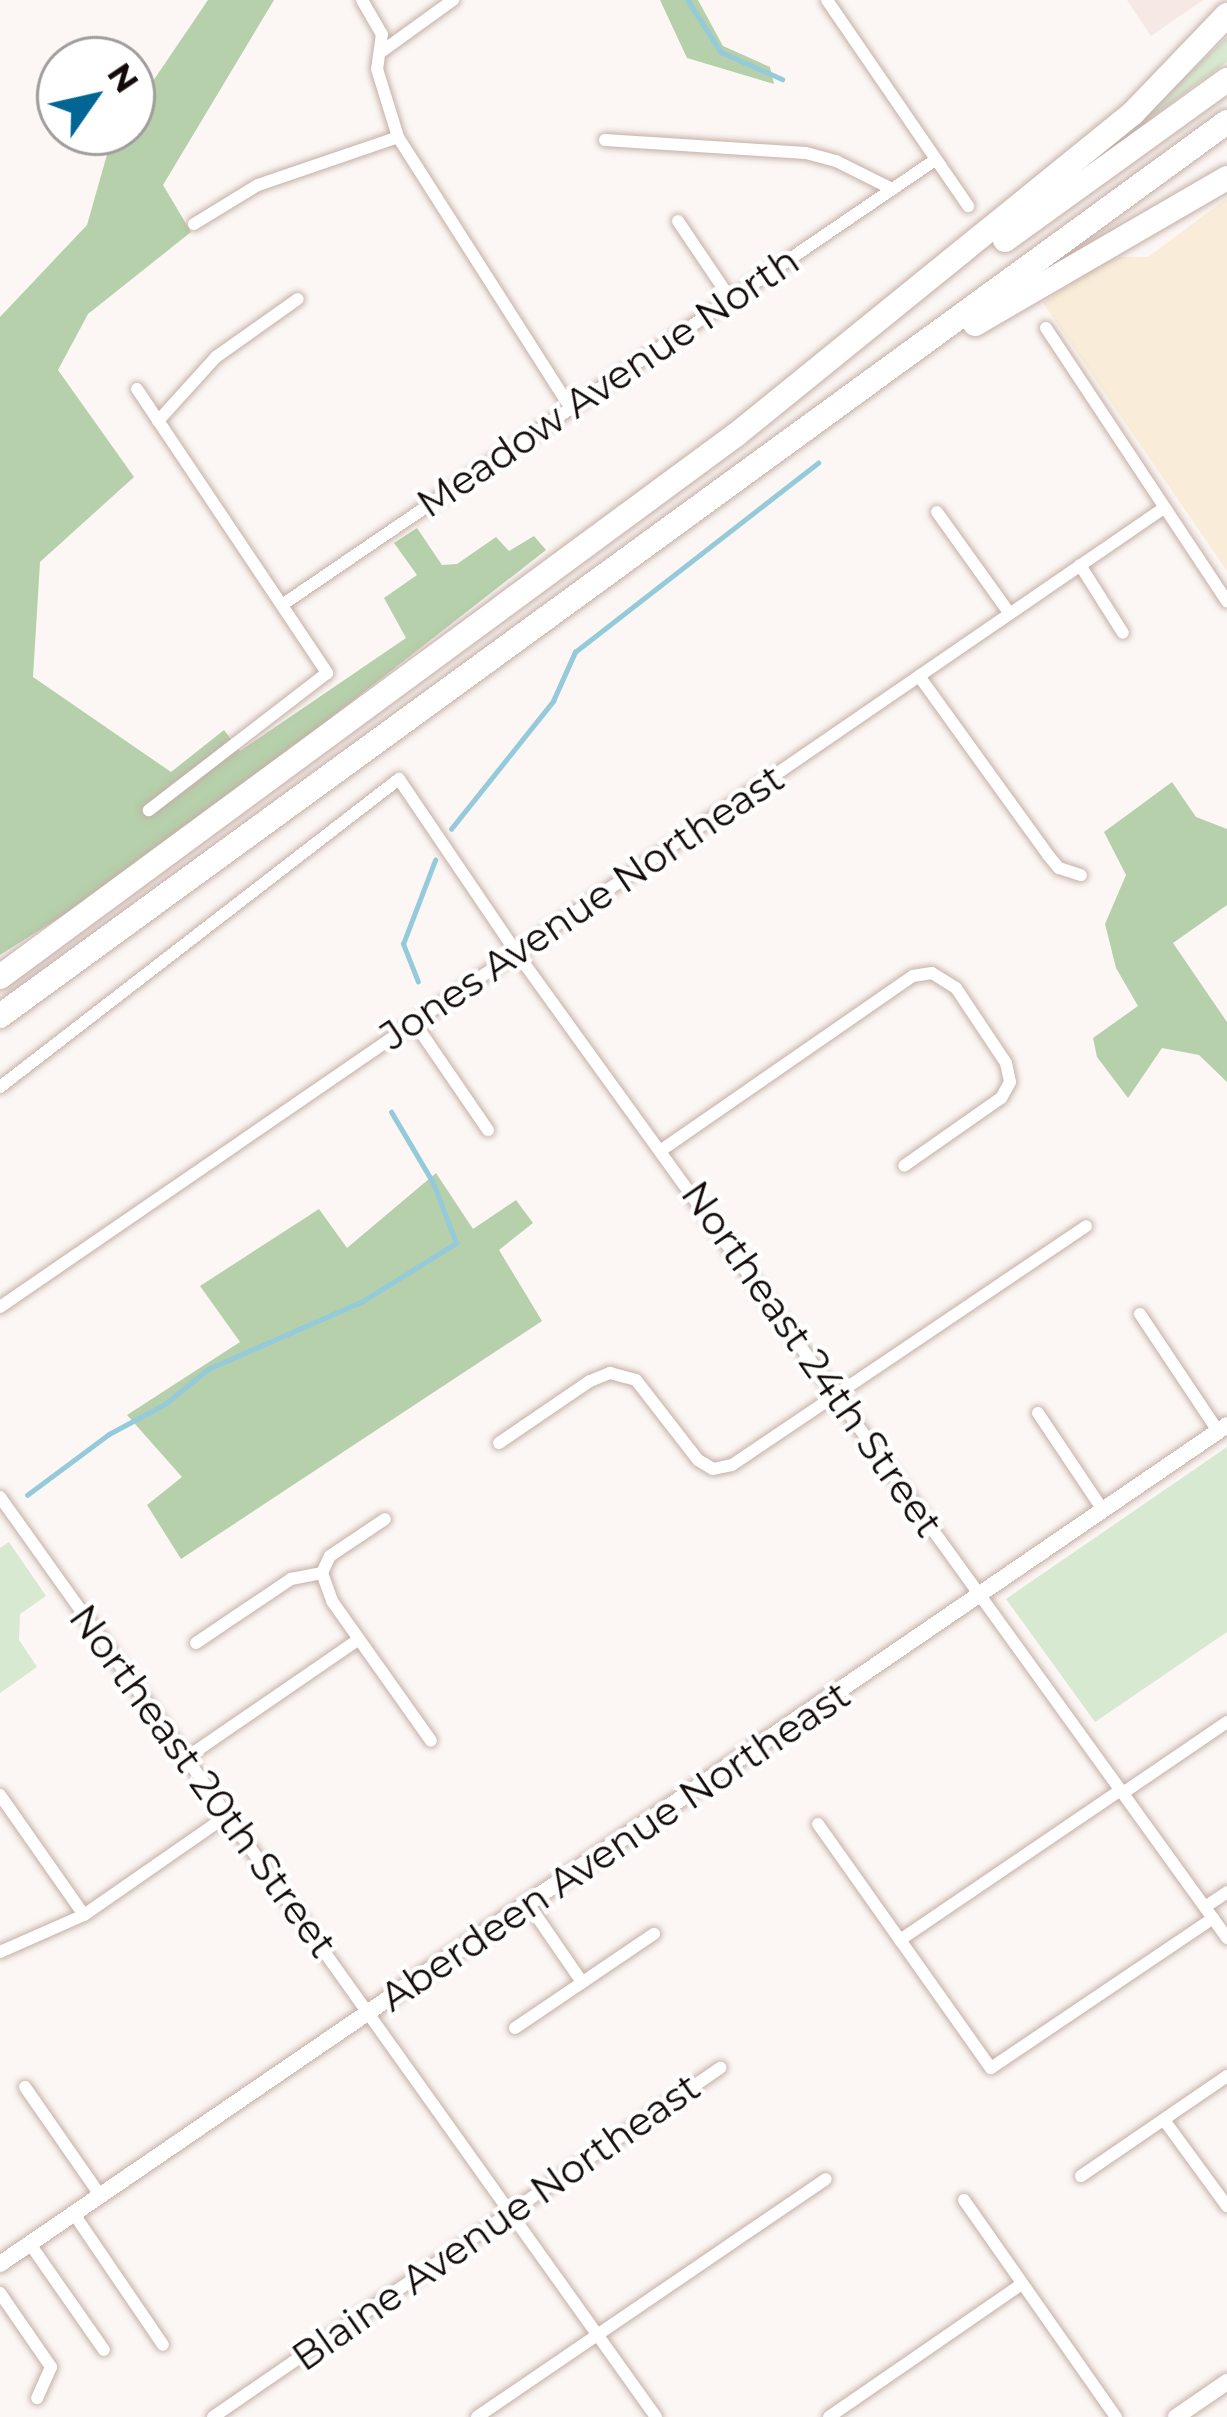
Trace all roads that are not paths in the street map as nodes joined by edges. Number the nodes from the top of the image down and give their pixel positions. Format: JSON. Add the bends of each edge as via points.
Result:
{"nodes":[{"id":1,"x":362,"y":0,"type":"edge"},
{"id":2,"x":453,"y":0,"type":"edge"},
{"id":3,"x":827,"y":0,"type":"edge"},
{"id":4,"x":1227,"y":15,"type":"edge"},
{"id":5,"x":379,"y":54,"type":"junction"},
{"id":6,"x":1227,"y":80,"type":"edge"},
{"id":7,"x":1227,"y":122,"type":"edge"},
{"id":8,"x":398,"y":137,"type":"junction"},
{"id":9,"x":605,"y":140,"type":"dead end"},
{"id":10,"x":934,"y":160,"type":"junction"},
{"id":11,"x":1227,"y":178,"type":"edge"},
{"id":12,"x":892,"y":189,"type":"junction"},
{"id":13,"x":968,"y":206,"type":"dead end"},
{"id":14,"x":678,"y":221,"type":"dead end"},
{"id":15,"x":194,"y":224,"type":"dead end"},
{"id":16,"x":298,"y":298,"type":"dead end"},
{"id":17,"x":730,"y":298,"type":"junction"},
{"id":18,"x":1046,"y":328,"type":"dead end"},
{"id":19,"x":137,"y":389,"type":"dead end"},
{"id":20,"x":570,"y":407,"type":"junction"},
{"id":21,"x":158,"y":421,"type":"junction"},
{"id":22,"x":737,"y":434,"type":"junction"},
{"id":23,"x":1164,"y":508,"type":"junction"},
{"id":24,"x":937,"y":512,"type":"dead end"},
{"id":25,"x":681,"y":515,"type":"junction"},
{"id":26,"x":1080,"y":566,"type":"junction"},
{"id":27,"x":1227,"y":602,"type":"edge"},
{"id":28,"x":282,"y":605,"type":"junction"},
{"id":29,"x":1010,"y":614,"type":"junction"},
{"id":30,"x":1124,"y":633,"type":"dead end"},
{"id":31,"x":919,"y":676,"type":"junction"},
{"id":32,"x":149,"y":810,"type":"dead end"},
{"id":33,"x":1081,"y":875,"type":"dead end"},
{"id":34,"x":516,"y":952,"type":"junction"},
{"id":35,"x":0,"y":977,"type":"edge"},
{"id":36,"x":0,"y":1016,"type":"edge"},
{"id":37,"x":414,"y":1022,"type":"junction"},
{"id":38,"x":0,"y":1087,"type":"edge"},
{"id":39,"x":488,"y":1130,"type":"dead end"},
{"id":40,"x":663,"y":1149,"type":"junction"},
{"id":41,"x":904,"y":1166,"type":"dead end"},
{"id":42,"x":1086,"y":1226,"type":"dead end"},
{"id":43,"x":0,"y":1307,"type":"edge"},
{"id":44,"x":1140,"y":1314,"type":"dead end"},
{"id":45,"x":838,"y":1394,"type":"junction"},
{"id":46,"x":1037,"y":1414,"type":"dead end"},
{"id":47,"x":1222,"y":1428,"type":"edge"},
{"id":48,"x":499,"y":1443,"type":"dead end"},
{"id":49,"x":0,"y":1497,"type":"edge"},
{"id":50,"x":1103,"y":1510,"type":"junction"},
{"id":51,"x":385,"y":1519,"type":"dead end"},
{"id":52,"x":322,"y":1573,"type":"junction"},
{"id":53,"x":980,"y":1595,"type":"junction"},
{"id":54,"x":358,"y":1640,"type":"junction"},
{"id":55,"x":196,"y":1643,"type":"dead end"},
{"id":56,"x":1227,"y":1722,"type":"edge"},
{"id":57,"x":431,"y":1741,"type":"dead end"},
{"id":58,"x":186,"y":1758,"type":"junction"},
{"id":59,"x":1122,"y":1791,"type":"junction"},
{"id":60,"x":0,"y":1796,"type":"edge"},
{"id":61,"x":228,"y":1815,"type":"junction"},
{"id":62,"x":818,"y":1824,"type":"dead end"},
{"id":63,"x":1227,"y":1892,"type":"edge"},
{"id":64,"x":529,"y":1905,"type":"junction"},
{"id":65,"x":1209,"y":1913,"type":"junction"},
{"id":66,"x":84,"y":1915,"type":"junction"},
{"id":67,"x":654,"y":1934,"type":"dead end"},
{"id":68,"x":1227,"y":1938,"type":"edge"},
{"id":69,"x":900,"y":1940,"type":"junction"},
{"id":70,"x":0,"y":1952,"type":"edge"},
{"id":71,"x":582,"y":1982,"type":"junction"},
{"id":72,"x":370,"y":2014,"type":"junction"},
{"id":73,"x":515,"y":2028,"type":"dead end"},
{"id":74,"x":720,"y":2068,"type":"dead end"},
{"id":75,"x":1227,"y":2076,"type":"edge"},
{"id":76,"x":25,"y":2087,"type":"dead end"},
{"id":77,"x":1164,"y":2120,"type":"junction"},
{"id":78,"x":1081,"y":2176,"type":"dead end"},
{"id":79,"x":826,"y":2179,"type":"dead end"},
{"id":80,"x":100,"y":2195,"type":"junction"},
{"id":81,"x":964,"y":2200,"type":"dead end"},
{"id":82,"x":1227,"y":2206,"type":"edge"},
{"id":83,"x":510,"y":2210,"type":"junction"},
{"id":84,"x":74,"y":2214,"type":"junction"},
{"id":85,"x":30,"y":2244,"type":"junction"},
{"id":86,"x":0,"y":2264,"type":"edge"},
{"id":87,"x":1022,"y":2284,"type":"junction"},
{"id":88,"x":0,"y":2293,"type":"edge"},
{"id":89,"x":598,"y":2334,"type":"junction"},
{"id":90,"x":163,"y":2344,"type":"dead end"},
{"id":91,"x":104,"y":2350,"type":"dead end"},
{"id":92,"x":1225,"y":2389,"type":"edge"},
{"id":93,"x":37,"y":2398,"type":"dead end"},
{"id":94,"x":213,"y":2417,"type":"edge"},
{"id":95,"x":477,"y":2417,"type":"edge"},
{"id":96,"x":656,"y":2417,"type":"edge"},
{"id":97,"x":829,"y":2417,"type":"edge"},
{"id":98,"x":1116,"y":2417,"type":"edge"},
{"id":99,"x":1176,"y":2417,"type":"edge"}],
"edges":[{"from":1,"to":5,"type":"street","via":[[382,34]]},
{"from":2,"to":5,"type":"street"},
{"from":3,"to":10,"type":"street"},
{"from":4,"to":22,"type":"highway","via":[[1138,108]]},
{"from":5,"to":8,"type":"street"},
{"from":6,"to":22,"type":"highway"},
{"from":7,"to":25,"type":"highway"},
{"from":8,"to":15,"type":"street","via":[[258,185]]},
{"from":8,"to":20,"type":"street"},
{"from":9,"to":12,"type":"street","via":[[806,154]]},
{"from":10,"to":12,"type":"street","name":"Meadow Avenue North"},
{"from":10,"to":13,"type":"street"},
{"from":11,"to":25,"type":"highway","via":[[1052,276]]},
{"from":12,"to":17,"type":"street","name":"Meadow Avenue North"},
{"from":14,"to":17,"type":"street"},
{"from":16,"to":21,"type":"street","via":[[216,357]]},
{"from":17,"to":20,"type":"street","name":"Meadow Avenue North"},
{"from":18,"to":23,"type":"street"},
{"from":19,"to":21,"type":"street"},
{"from":20,"to":28,"type":"street","name":"Meadow Avenue North"},
{"from":21,"to":28,"type":"street"},
{"from":22,"to":35,"type":"highway"},
{"from":23,"to":26,"type":"street","name":"Jones Avenue Northeast"},
{"from":23,"to":27,"type":"street"},
{"from":24,"to":29,"type":"street"},
{"from":25,"to":36,"type":"highway"},
{"from":26,"to":29,"type":"street","name":"Jones Avenue Northeast"},
{"from":26,"to":30,"type":"street"},
{"from":28,"to":32,"type":"street","via":[[327,673]]},
{"from":29,"to":31,"type":"street","name":"Jones Avenue Northeast"},
{"from":31,"to":33,"type":"street","via":[[1048,855]]},
{"from":31,"to":34,"type":"street","name":"Jones Avenue Northeast"},
{"from":34,"to":37,"type":"street","name":"Jones Avenue Northeast"},
{"from":34,"to":38,"type":"street","name":"Northeast 24th Street","via":[[399,779]]},
{"from":34,"to":40,"type":"street","name":"Northeast 24th Street"},
{"from":37,"to":39,"type":"street"},
{"from":37,"to":43,"type":"street","name":"Jones Avenue Northeast"},
{"from":40,"to":41,"type":"street","via":[[913,976],[932,974],[956,988],[1010,1082],[1001,1099]]},
{"from":40,"to":45,"type":"street","name":"Northeast 24th Street"},
{"from":42,"to":45,"type":"street"},
{"from":44,"to":47,"type":"street"},
{"from":45,"to":48,"type":"street","via":[[742,1460],[713,1469],[691,1454],[646,1390],[623,1375],[590,1381]]},
{"from":45,"to":53,"type":"street","name":"Northeast 24th Street"},
{"from":46,"to":50,"type":"street"},
{"from":47,"to":50,"type":"street","name":"Aberdeen Avenue Northeast"},
{"from":49,"to":58,"type":"street","name":"Northeast 20th Street"},
{"from":50,"to":53,"type":"street","name":"Aberdeen Avenue Northeast"},
{"from":51,"to":52,"type":"street","via":[[330,1556]]},
{"from":52,"to":54,"type":"street"},
{"from":52,"to":55,"type":"street","via":[[291,1579]]},
{"from":53,"to":59,"type":"street","name":"Northeast 24th Street"},
{"from":53,"to":64,"type":"street","name":"Aberdeen Avenue Northeast"},
{"from":54,"to":57,"type":"street"},
{"from":54,"to":58,"type":"street"},
{"from":56,"to":59,"type":"street"},
{"from":58,"to":61,"type":"street","name":"Northeast 20th Street"},
{"from":59,"to":65,"type":"street","name":"Northeast 24th Street"},
{"from":59,"to":69,"type":"street"},
{"from":60,"to":66,"type":"street"},
{"from":61,"to":66,"type":"street"},
{"from":61,"to":72,"type":"street","name":"Northeast 20th Street"},
{"from":62,"to":69,"type":"street"},
{"from":63,"to":65,"type":"street"},
{"from":64,"to":71,"type":"street"},
{"from":64,"to":72,"type":"street","name":"Aberdeen Avenue Northeast"},
{"from":65,"to":68,"type":"street","name":"Northeast 24th Street"},
{"from":65,"to":69,"type":"street","via":[[991,2068]]},
{"from":66,"to":70,"type":"street"},
{"from":67,"to":71,"type":"street"},
{"from":71,"to":73,"type":"street"},
{"from":72,"to":80,"type":"street","name":"Aberdeen Avenue Northeast"},
{"from":72,"to":83,"type":"street","name":"Northeast 20th Street"},
{"from":74,"to":83,"type":"street","name":"Blaine Avenue Northeast"},
{"from":75,"to":77,"type":"street"},
{"from":76,"to":80,"type":"street"},
{"from":77,"to":78,"type":"street"},
{"from":77,"to":82,"type":"street"},
{"from":79,"to":89,"type":"street"},
{"from":80,"to":84,"type":"street","name":"Aberdeen Avenue Northeast"},
{"from":81,"to":87,"type":"street"},
{"from":83,"to":89,"type":"street","name":"Northeast 20th Street"},
{"from":83,"to":94,"type":"street","name":"Blaine Avenue Northeast"},
{"from":84,"to":85,"type":"street","name":"Aberdeen Avenue Northeast"},
{"from":84,"to":90,"type":"street"},
{"from":85,"to":86,"type":"street","name":"Aberdeen Avenue Northeast"},
{"from":85,"to":91,"type":"street"},
{"from":87,"to":97,"type":"street"},
{"from":87,"to":98,"type":"street"},
{"from":88,"to":93,"type":"street","via":[[51,2367]]},
{"from":89,"to":95,"type":"street"},
{"from":89,"to":96,"type":"street","name":"Northeast 20th Street"},
{"from":92,"to":99,"type":"street"}]}
